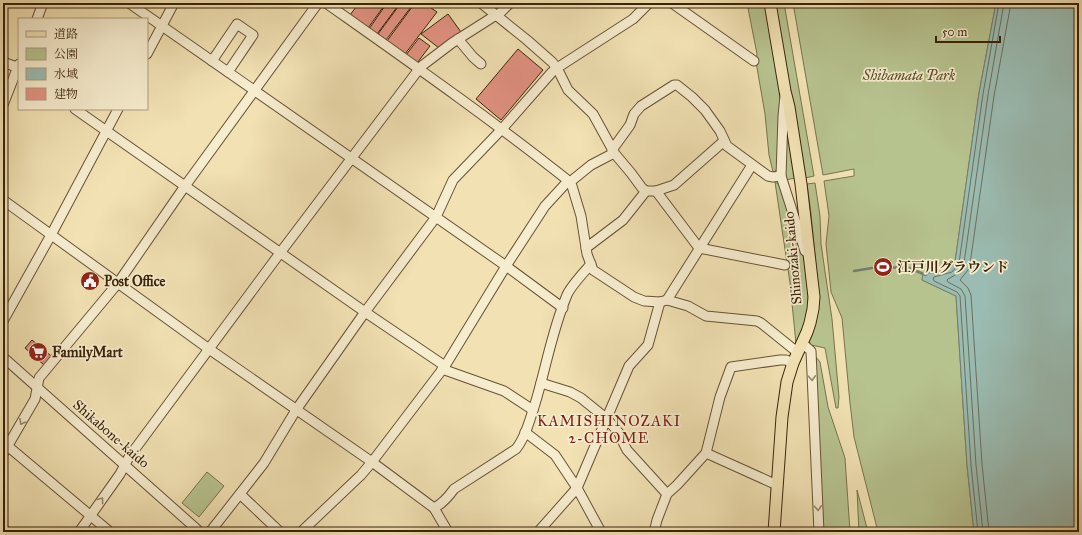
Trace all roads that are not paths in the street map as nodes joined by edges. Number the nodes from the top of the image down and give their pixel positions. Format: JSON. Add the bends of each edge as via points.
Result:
{"nodes":[{"id":1,"x":43,"y":3,"type":"edge"},
{"id":2,"x":129,"y":3,"type":"edge"},
{"id":3,"x":174,"y":3,"type":"edge"},
{"id":4,"x":318,"y":3,"type":"edge"},
{"id":5,"x":326,"y":3,"type":"edge"},
{"id":6,"x":481,"y":3,"type":"edge"},
{"id":7,"x":510,"y":3,"type":"edge"},
{"id":8,"x":649,"y":3,"type":"edge"},
{"id":9,"x":672,"y":3,"type":"edge"},
{"id":10,"x":770,"y":3,"type":"edge"},
{"id":11,"x":496,"y":16,"type":"junction"},
{"id":12,"x":37,"y":18,"type":"edge"},
{"id":13,"x":162,"y":26,"type":"junction"},
{"id":14,"x":458,"y":39,"type":"junction"},
{"id":15,"x":148,"y":52,"type":"edge"},
{"id":16,"x":212,"y":61,"type":"junction"},
{"id":17,"x":754,"y":61,"type":"dead end"},
{"id":18,"x":3,"y":62,"type":"edge"},
{"id":19,"x":481,"y":64,"type":"dead end"},
{"id":20,"x":18,"y":67,"type":"edge"},
{"id":21,"x":556,"y":68,"type":"junction"},
{"id":22,"x":419,"y":69,"type":"junction"},
{"id":23,"x":228,"y":72,"type":"junction"},
{"id":24,"x":255,"y":90,"type":"junction"},
{"id":25,"x":785,"y":91,"type":"junction"},
{"id":26,"x":3,"y":105,"type":"edge"},
{"id":27,"x":76,"y":110,"type":"edge"},
{"id":28,"x":117,"y":110,"type":"edge"},
{"id":29,"x":502,"y":129,"type":"junction"},
{"id":30,"x":106,"y":131,"type":"junction"},
{"id":31,"x":724,"y":141,"type":"junction"},
{"id":32,"x":613,"y":151,"type":"junction"},
{"id":33,"x":352,"y":158,"type":"junction"},
{"id":34,"x":752,"y":165,"type":"junction"},
{"id":35,"x":780,"y":176,"type":"junction"},
{"id":36,"x":569,"y":182,"type":"junction"},
{"id":37,"x":185,"y":186,"type":"junction"},
{"id":38,"x":646,"y":191,"type":"junction"},
{"id":39,"x":656,"y":191,"type":"junction"},
{"id":40,"x":3,"y":200,"type":"edge"},
{"id":41,"x":436,"y":217,"type":"junction"},
{"id":42,"x":51,"y":235,"type":"junction"},
{"id":43,"x":586,"y":248,"type":"junction"},
{"id":44,"x":699,"y":248,"type":"junction"},
{"id":45,"x":280,"y":253,"type":"junction"},
{"id":46,"x":591,"y":264,"type":"junction"},
{"id":47,"x":785,"y":265,"type":"dead end"},
{"id":48,"x":506,"y":266,"type":"junction"},
{"id":49,"x":812,"y":272,"type":"junction"},
{"id":50,"x":118,"y":283,"type":"junction"},
{"id":51,"x":663,"y":301,"type":"junction"},
{"id":52,"x":563,"y":308,"type":"junction"},
{"id":53,"x":365,"y":312,"type":"junction"},
{"id":54,"x":3,"y":321,"type":"edge"},
{"id":55,"x":800,"y":347,"type":"junction"},
{"id":56,"x":209,"y":348,"type":"junction"},
{"id":57,"x":3,"y":357,"type":"edge"},
{"id":58,"x":793,"y":362,"type":"junction"},
{"id":59,"x":443,"y":368,"type":"junction"},
{"id":60,"x":541,"y":383,"type":"junction"},
{"id":61,"x":37,"y":388,"type":"junction"},
{"id":62,"x":296,"y":410,"type":"junction"},
{"id":63,"x":533,"y":410,"type":"junction"},
{"id":64,"x":607,"y":418,"type":"junction"},
{"id":65,"x":526,"y":432,"type":"junction"},
{"id":66,"x":5,"y":444,"type":"edge"},
{"id":67,"x":706,"y":453,"type":"junction"},
{"id":68,"x":3,"y":454,"type":"edge"},
{"id":69,"x":372,"y":462,"type":"junction"},
{"id":70,"x":125,"y":465,"type":"junction"},
{"id":71,"x":777,"y":485,"type":"junction"},
{"id":72,"x":577,"y":488,"type":"junction"},
{"id":73,"x":240,"y":494,"type":"junction"},
{"id":74,"x":667,"y":494,"type":"junction"},
{"id":75,"x":434,"y":508,"type":"junction"},
{"id":76,"x":91,"y":515,"type":"junction"},
{"id":77,"x":3,"y":529,"type":"edge"},
{"id":78,"x":7,"y":532,"type":"edge"},
{"id":79,"x":79,"y":532,"type":"edge"},
{"id":80,"x":110,"y":532,"type":"edge"},
{"id":81,"x":200,"y":532,"type":"edge"},
{"id":82,"x":210,"y":532,"type":"edge"},
{"id":83,"x":280,"y":532,"type":"edge"},
{"id":84,"x":301,"y":532,"type":"edge"},
{"id":85,"x":448,"y":532,"type":"edge"},
{"id":86,"x":538,"y":532,"type":"edge"},
{"id":87,"x":602,"y":532,"type":"edge"},
{"id":88,"x":655,"y":532,"type":"edge"},
{"id":89,"x":774,"y":532,"type":"edge"},
{"id":90,"x":819,"y":532,"type":"edge"}],
"edges":[{"from":1,"to":12,"type":"street"},
{"from":2,"to":13,"type":"street"},
{"from":3,"to":13,"type":"street"},
{"from":4,"to":24,"type":"street"},
{"from":5,"to":22,"type":"street"},
{"from":6,"to":11,"type":"street"},
{"from":7,"to":11,"type":"street"},
{"from":8,"to":21,"type":"street","via":[[633,19]]},
{"from":9,"to":17,"type":"street"},
{"from":10,"to":25,"type":"main road","name":"Shinozaki-kaido"},
{"from":11,"to":14,"type":"street"},
{"from":11,"to":21,"type":"street","via":[[527,40]]},
{"from":13,"to":15,"type":"street"},
{"from":13,"to":16,"type":"street"},
{"from":14,"to":19,"type":"street"},
{"from":14,"to":22,"type":"street"},
{"from":16,"to":23,"type":"street"},
{"from":16,"to":23,"type":"street","via":[[238,24],[253,35]]},
{"from":18,"to":20,"type":"street"},
{"from":20,"to":26,"type":"street"},
{"from":21,"to":29,"type":"street"},
{"from":21,"to":32,"type":"street","via":[[568,90],[594,114]]},
{"from":22,"to":29,"type":"street"},
{"from":22,"to":33,"type":"street"},
{"from":23,"to":24,"type":"street"},
{"from":24,"to":33,"type":"street"},
{"from":24,"to":37,"type":"street"},
{"from":25,"to":35,"type":"street"},
{"from":25,"to":49,"type":"main road","name":"Shinozaki-kaido","via":[[802,184]]},
{"from":27,"to":30,"type":"street"},
{"from":28,"to":30,"type":"street"},
{"from":29,"to":36,"type":"street"},
{"from":29,"to":41,"type":"street","via":[[453,180]]},
{"from":30,"to":37,"type":"street"},
{"from":30,"to":42,"type":"street"},
{"from":31,"to":32,"type":"street","via":[[720,130],[706,110],[674,85],[641,106]]},
{"from":31,"to":34,"type":"street"},
{"from":31,"to":39,"type":"street","via":[[674,185]]},
{"from":32,"to":36,"type":"street"},
{"from":32,"to":38,"type":"street"},
{"from":33,"to":41,"type":"street"},
{"from":33,"to":45,"type":"street"},
{"from":34,"to":35,"type":"street","via":[[768,176]]},
{"from":34,"to":44,"type":"street"},
{"from":35,"to":49,"type":"street"},
{"from":36,"to":43,"type":"street","via":[[581,216]]},
{"from":36,"to":48,"type":"street","via":[[545,206]]},
{"from":37,"to":45,"type":"street"},
{"from":37,"to":50,"type":"street"},
{"from":38,"to":39,"type":"street"},
{"from":38,"to":43,"type":"street","via":[[623,220]]},
{"from":39,"to":44,"type":"street"},
{"from":40,"to":42,"type":"street"},
{"from":41,"to":48,"type":"street"},
{"from":41,"to":53,"type":"street"},
{"from":42,"to":50,"type":"street"},
{"from":42,"to":54,"type":"street"},
{"from":43,"to":46,"type":"street"},
{"from":44,"to":47,"type":"street"},
{"from":44,"to":51,"type":"street"},
{"from":45,"to":53,"type":"street"},
{"from":45,"to":56,"type":"street"},
{"from":46,"to":51,"type":"street","via":[[593,270],[634,297],[644,301]]},
{"from":46,"to":52,"type":"street","via":[[567,294]]},
{"from":48,"to":52,"type":"street"},
{"from":48,"to":59,"type":"street"},
{"from":49,"to":55,"type":"main road","name":"Shinozaki-kaido","via":[[813,309]]},
{"from":50,"to":56,"type":"street"},
{"from":50,"to":61,"type":"street","via":[[39,378]]},
{"from":51,"to":55,"type":"street","via":[[688,306],[706,316],[757,321]]},
{"from":51,"to":64,"type":"street","via":[[648,346],[628,366]]},
{"from":52,"to":60,"type":"street"},
{"from":53,"to":59,"type":"street"},
{"from":53,"to":62,"type":"street"},
{"from":55,"to":58,"type":"main road","name":"Shinozaki-kaido"},
{"from":55,"to":90,"type":"street","one_way":true,"via":[[811,351]]},
{"from":56,"to":62,"type":"street"},
{"from":56,"to":70,"type":"street"},
{"from":57,"to":61,"type":"street","name":"Shikabone-kaido"},
{"from":58,"to":67,"type":"street","via":[[780,360],[731,367]]},
{"from":58,"to":71,"type":"main road","name":"Shinozaki-kaido","via":[[782,417]]},
{"from":59,"to":63,"type":"street","via":[[504,391]]},
{"from":59,"to":69,"type":"street"},
{"from":60,"to":63,"type":"street"},
{"from":60,"to":64,"type":"street","via":[[570,392]]},
{"from":61,"to":66,"type":"street","one_way":true,"via":[[35,399]]},
{"from":61,"to":70,"type":"street","name":"Shikabone-kaido"},
{"from":62,"to":69,"type":"street"},
{"from":62,"to":73,"type":"street","via":[[264,463]]},
{"from":63,"to":65,"type":"street"},
{"from":64,"to":72,"type":"street"},
{"from":64,"to":74,"type":"street","via":[[620,433],[627,450]]},
{"from":65,"to":72,"type":"street","via":[[555,455]]},
{"from":65,"to":75,"type":"street","via":[[516,448],[454,489]]},
{"from":66,"to":68,"type":"street"},
{"from":66,"to":76,"type":"street"},
{"from":67,"to":71,"type":"street"},
{"from":67,"to":74,"type":"street"},
{"from":69,"to":75,"type":"street"},
{"from":69,"to":84,"type":"street"},
{"from":76,"to":70,"type":"street","one_way":true},
{"from":70,"to":81,"type":"street","name":"Shikabone-kaido"},
{"from":71,"to":89,"type":"main road","name":"Shinozaki-kaido"},
{"from":72,"to":86,"type":"street"},
{"from":72,"to":87,"type":"street"},
{"from":73,"to":82,"type":"street"},
{"from":73,"to":83,"type":"street"},
{"from":74,"to":88,"type":"street"},
{"from":75,"to":85,"type":"street"},
{"from":76,"to":79,"type":"street"},
{"from":76,"to":80,"type":"street"},
{"from":77,"to":78,"type":"street"}]}
